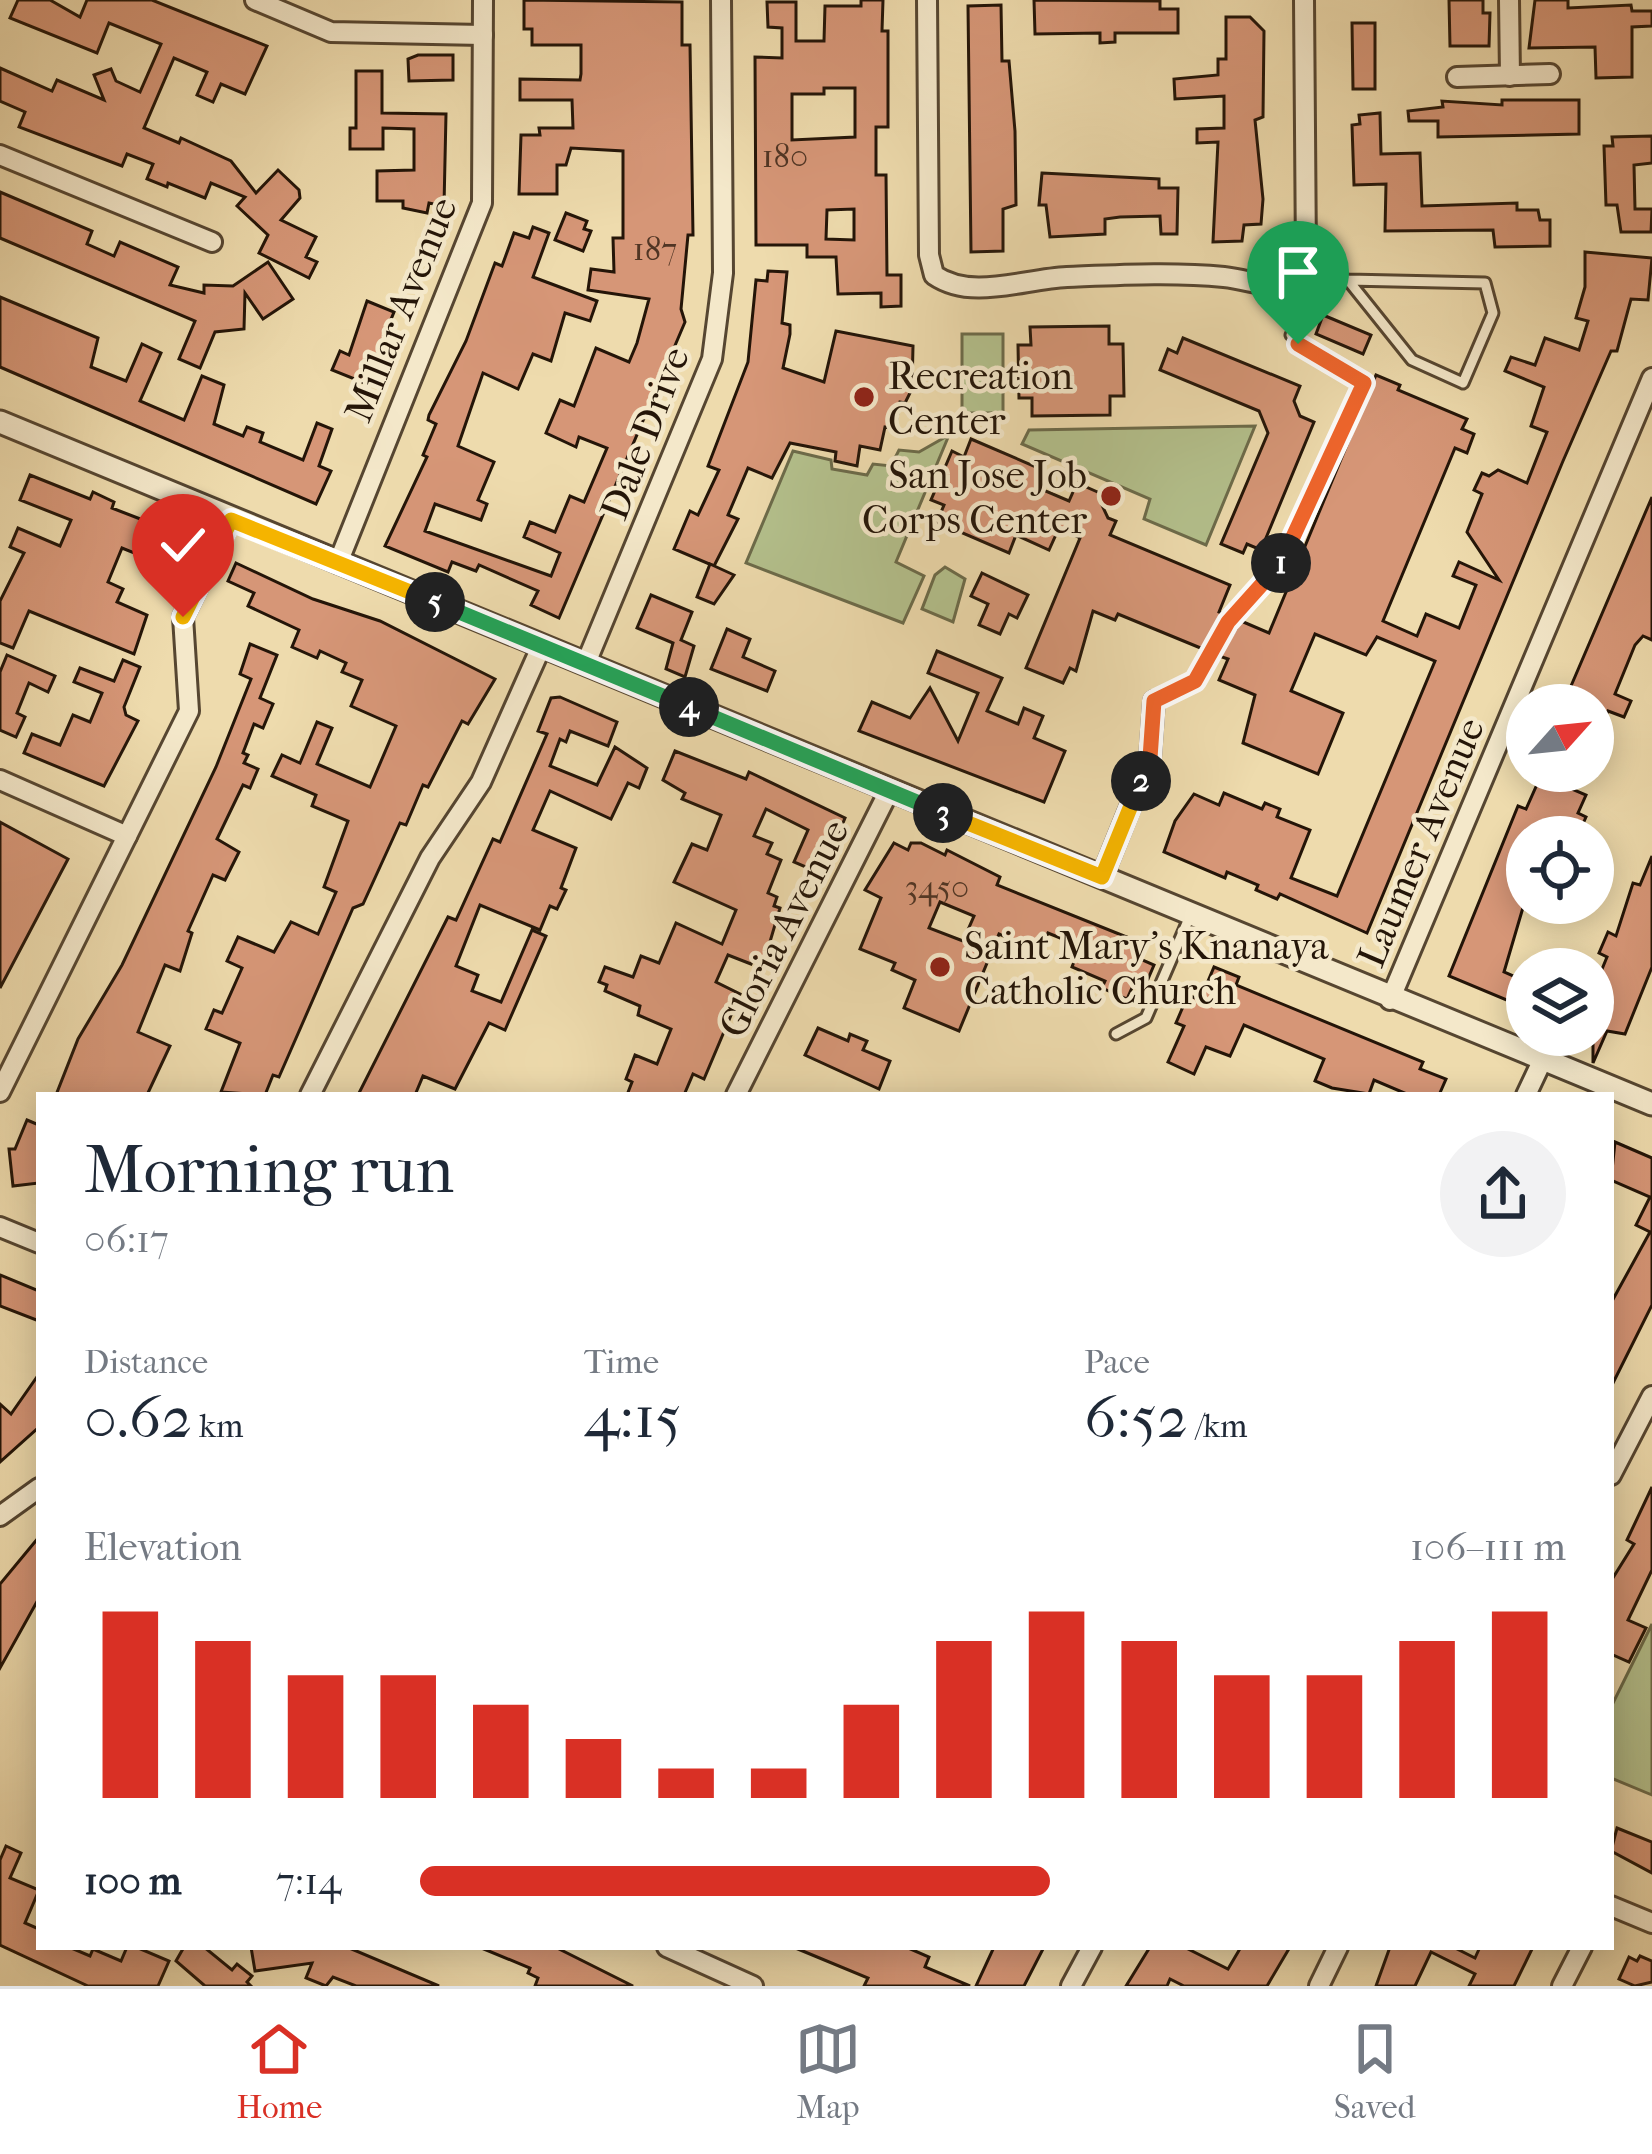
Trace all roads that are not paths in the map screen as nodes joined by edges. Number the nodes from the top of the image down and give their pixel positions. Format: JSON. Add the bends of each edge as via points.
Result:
{"nodes":[{"id":1,"x":255,"y":0,"type":"edge"},
{"id":2,"x":483,"y":0,"type":"edge"},
{"id":3,"x":722,"y":0,"type":"edge"},
{"id":4,"x":926,"y":0,"type":"edge"},
{"id":5,"x":1304,"y":0,"type":"edge"},
{"id":6,"x":1510,"y":0,"type":"edge"},
{"id":7,"x":483,"y":35,"type":"junction"},
{"id":8,"x":1550,"y":74,"type":"dead end"},
{"id":9,"x":1510,"y":76,"type":"junction"},
{"id":10,"x":1457,"y":77,"type":"dead end"},
{"id":11,"x":0,"y":155,"type":"edge"},
{"id":12,"x":212,"y":242,"type":"dead end"},
{"id":13,"x":1300,"y":279,"type":"junction"},
{"id":14,"x":1348,"y":280,"type":"junction"},
{"id":15,"x":1291,"y":334,"type":"dead end"},
{"id":16,"x":1652,"y":378,"type":"edge"},
{"id":17,"x":0,"y":422,"type":"edge"},
{"id":18,"x":231,"y":520,"type":"junction"},
{"id":19,"x":338,"y":563,"type":"junction"},
{"id":20,"x":542,"y":645,"type":"junction"},
{"id":21,"x":586,"y":663,"type":"junction"},
{"id":22,"x":1154,"y":701,"type":"joint"},
{"id":23,"x":0,"y":781,"type":"edge"},
{"id":24,"x":889,"y":791,"type":"junction"},
{"id":25,"x":127,"y":836,"type":"junction"},
{"id":26,"x":1102,"y":877,"type":"junction"},
{"id":27,"x":1191,"y":913,"type":"junction"},
{"id":28,"x":1390,"y":1000,"type":"junction"},
{"id":29,"x":1116,"y":1034,"type":"dead end"},
{"id":30,"x":1544,"y":1059,"type":"junction"},
{"id":31,"x":0,"y":1092,"type":"edge"},
{"id":32,"x":312,"y":1092,"type":"edge"},
{"id":33,"x":738,"y":1092,"type":"edge"},
{"id":34,"x":1528,"y":1092,"type":"edge"},
{"id":35,"x":1650,"y":1098,"type":"edge"},
{"id":36,"x":0,"y":1227,"type":"edge"},
{"id":37,"x":36,"y":1242,"type":"edge"},
{"id":38,"x":1652,"y":1396,"type":"edge"},
{"id":39,"x":1614,"y":1469,"type":"edge"},
{"id":40,"x":36,"y":1490,"type":"edge"},
{"id":41,"x":0,"y":1516,"type":"edge"},
{"id":42,"x":1614,"y":1907,"type":"edge"},
{"id":43,"x":1652,"y":1923,"type":"edge"},
{"id":44,"x":674,"y":1950,"type":"edge"},
{"id":45,"x":1090,"y":1950,"type":"edge"},
{"id":46,"x":1337,"y":1950,"type":"edge"},
{"id":47,"x":1580,"y":1950,"type":"edge"},
{"id":48,"x":753,"y":1986,"type":"edge"},
{"id":49,"x":1071,"y":1986,"type":"edge"},
{"id":50,"x":1319,"y":1986,"type":"edge"},
{"id":51,"x":1562,"y":1986,"type":"edge"}],
"edges":[{"from":1,"to":7,"type":"street","via":[[331,32]]},
{"from":2,"to":7,"type":"street","name":"Millar Avenue"},
{"from":3,"to":21,"type":"street","name":"Dale Drive","via":[[723,273],[712,359]]},
{"from":4,"to":13,"type":"street","via":[[934,275],[952,287],[982,289],[1071,277],[1226,278],[1277,289]]},
{"from":5,"to":13,"type":"street"},
{"from":6,"to":9,"type":"street"},
{"from":7,"to":19,"type":"street","name":"Millar Avenue","via":[[482,203]]},
{"from":8,"to":9,"type":"street"},
{"from":9,"to":10,"type":"street"},
{"from":11,"to":12,"type":"street"},
{"from":13,"to":14,"type":"lane"},
{"from":14,"to":14,"type":"lane","via":[[1488,286],[1493,313],[1462,383],[1421,367]]},
{"from":15,"to":22,"type":"lane","via":[[1364,383],[1284,560],[1228,622],[1195,681]]},
{"from":16,"to":28,"type":"street","name":"Laumer Avenue"},
{"from":17,"to":18,"type":"street"},
{"from":18,"to":19,"type":"street"},
{"from":18,"to":25,"type":"street","via":[[183,617],[189,712]]},
{"from":19,"to":20,"type":"street"},
{"from":20,"to":21,"type":"street"},
{"from":20,"to":32,"type":"street","via":[[481,782],[430,858]]},
{"from":21,"to":24,"type":"street"},
{"from":22,"to":26,"type":"street","via":[[1150,758]]},
{"from":23,"to":25,"type":"street"},
{"from":24,"to":26,"type":"street"},
{"from":24,"to":33,"type":"street","name":"Gloria Avenue"},
{"from":25,"to":31,"type":"street"},
{"from":26,"to":27,"type":"street"},
{"from":27,"to":28,"type":"street"},
{"from":27,"to":29,"type":"lane","via":[[1146,1018]]},
{"from":28,"to":30,"type":"street"},
{"from":30,"to":34,"type":"street"},
{"from":30,"to":35,"type":"street"},
{"from":36,"to":37,"type":"street"},
{"from":38,"to":39,"type":"street"},
{"from":40,"to":41,"type":"street"},
{"from":42,"to":43,"type":"street"},
{"from":44,"to":48,"type":"street"},
{"from":45,"to":49,"type":"street"},
{"from":46,"to":50,"type":"street"},
{"from":47,"to":51,"type":"street"}]}
